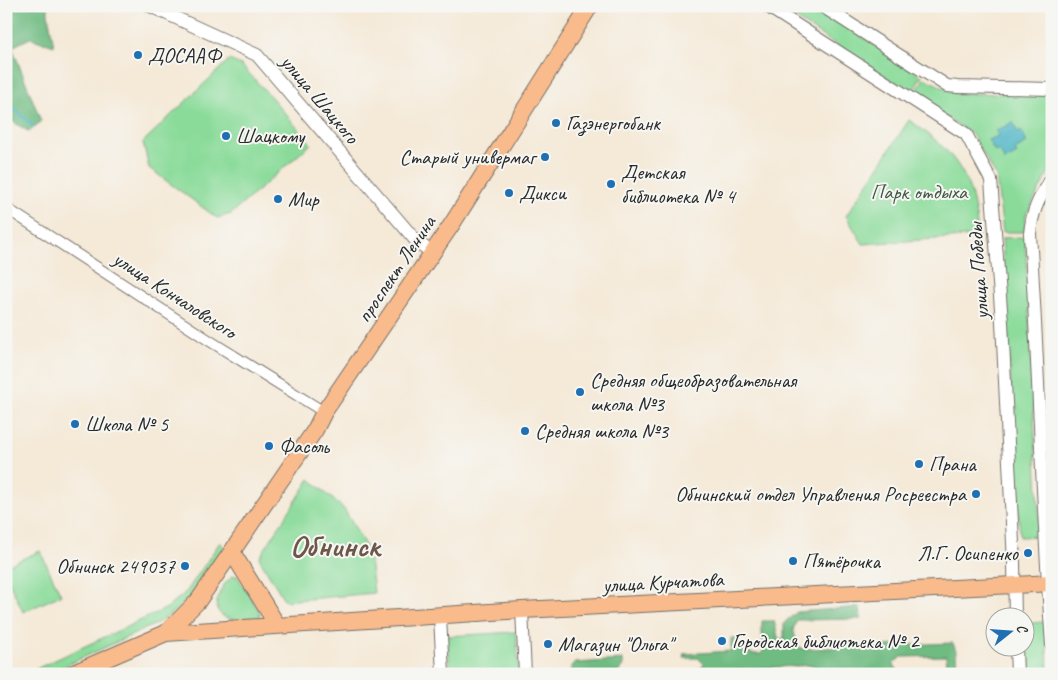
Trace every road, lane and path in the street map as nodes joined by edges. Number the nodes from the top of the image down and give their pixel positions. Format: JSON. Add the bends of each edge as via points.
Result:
{"nodes":[{"id":1,"x":150,"y":6,"type":"edge"},
{"id":2,"x":590,"y":6,"type":"edge"},
{"id":3,"x":767,"y":6,"type":"edge"},
{"id":4,"x":822,"y":6,"type":"edge"},
{"id":5,"x":1052,"y":89,"type":"edge"},
{"id":6,"x":1052,"y":176,"type":"edge"},
{"id":7,"x":6,"y":208,"type":"edge"},
{"id":8,"x":433,"y":253,"type":"junction"},
{"id":9,"x":324,"y":412,"type":"junction"},
{"id":10,"x":232,"y":552,"type":"junction"},
{"id":11,"x":1049,"y":583,"type":"edge"},
{"id":12,"x":1014,"y":585,"type":"junction"},
{"id":13,"x":1015,"y":608,"type":"edge"},
{"id":14,"x":522,"y":610,"type":"junction"},
{"id":15,"x":440,"y":616,"type":"junction"},
{"id":16,"x":276,"y":625,"type":"junction"},
{"id":17,"x":166,"y":633,"type":"junction"},
{"id":18,"x":1052,"y":645,"type":"edge"},
{"id":19,"x":1016,"y":658,"type":"edge"},
{"id":20,"x":72,"y":674,"type":"edge"},
{"id":21,"x":443,"y":674,"type":"edge"},
{"id":22,"x":525,"y":674,"type":"edge"},
{"id":23,"x":1017,"y":674,"type":"edge"}],
"edges":[{"from":1,"to":8,"type":"street","name":"улица Шацкого","via":[[257,55],[417,242]]},
{"from":2,"to":8,"type":"main road","name":"проспект Ленина"},
{"from":3,"to":12,"type":"street","name":"улица Победы","via":[[966,134],[991,180],[1002,322]]},
{"from":4,"to":5,"type":"street","via":[[947,86]]},
{"from":6,"to":11,"type":"street","via":[[1035,206],[1030,234]]},
{"from":7,"to":9,"type":"street","name":"улица Кончаловского"},
{"from":8,"to":9,"type":"main road","name":"проспект Ленина"},
{"from":9,"to":10,"type":"main road","name":"проспект Ленина"},
{"from":10,"to":16,"type":"main road"},
{"from":10,"to":17,"type":"main road","name":"проспект Ленина","via":[[198,600]]},
{"from":11,"to":12,"type":"main road","name":"улица Курчатова"},
{"from":11,"to":18,"type":"street"},
{"from":12,"to":13,"type":"street","name":"улица Победы"},
{"from":12,"to":14,"type":"main road","name":"улица Курчатова"},
{"from":14,"to":15,"type":"main road","name":"улица Курчатова"},
{"from":14,"to":22,"type":"street"},
{"from":15,"to":16,"type":"main road","name":"улица Курчатова"},
{"from":15,"to":21,"type":"street"},
{"from":16,"to":17,"type":"main road","name":"улица Курчатова"},
{"from":17,"to":20,"type":"main road"},
{"from":19,"to":23,"type":"street"}]}
